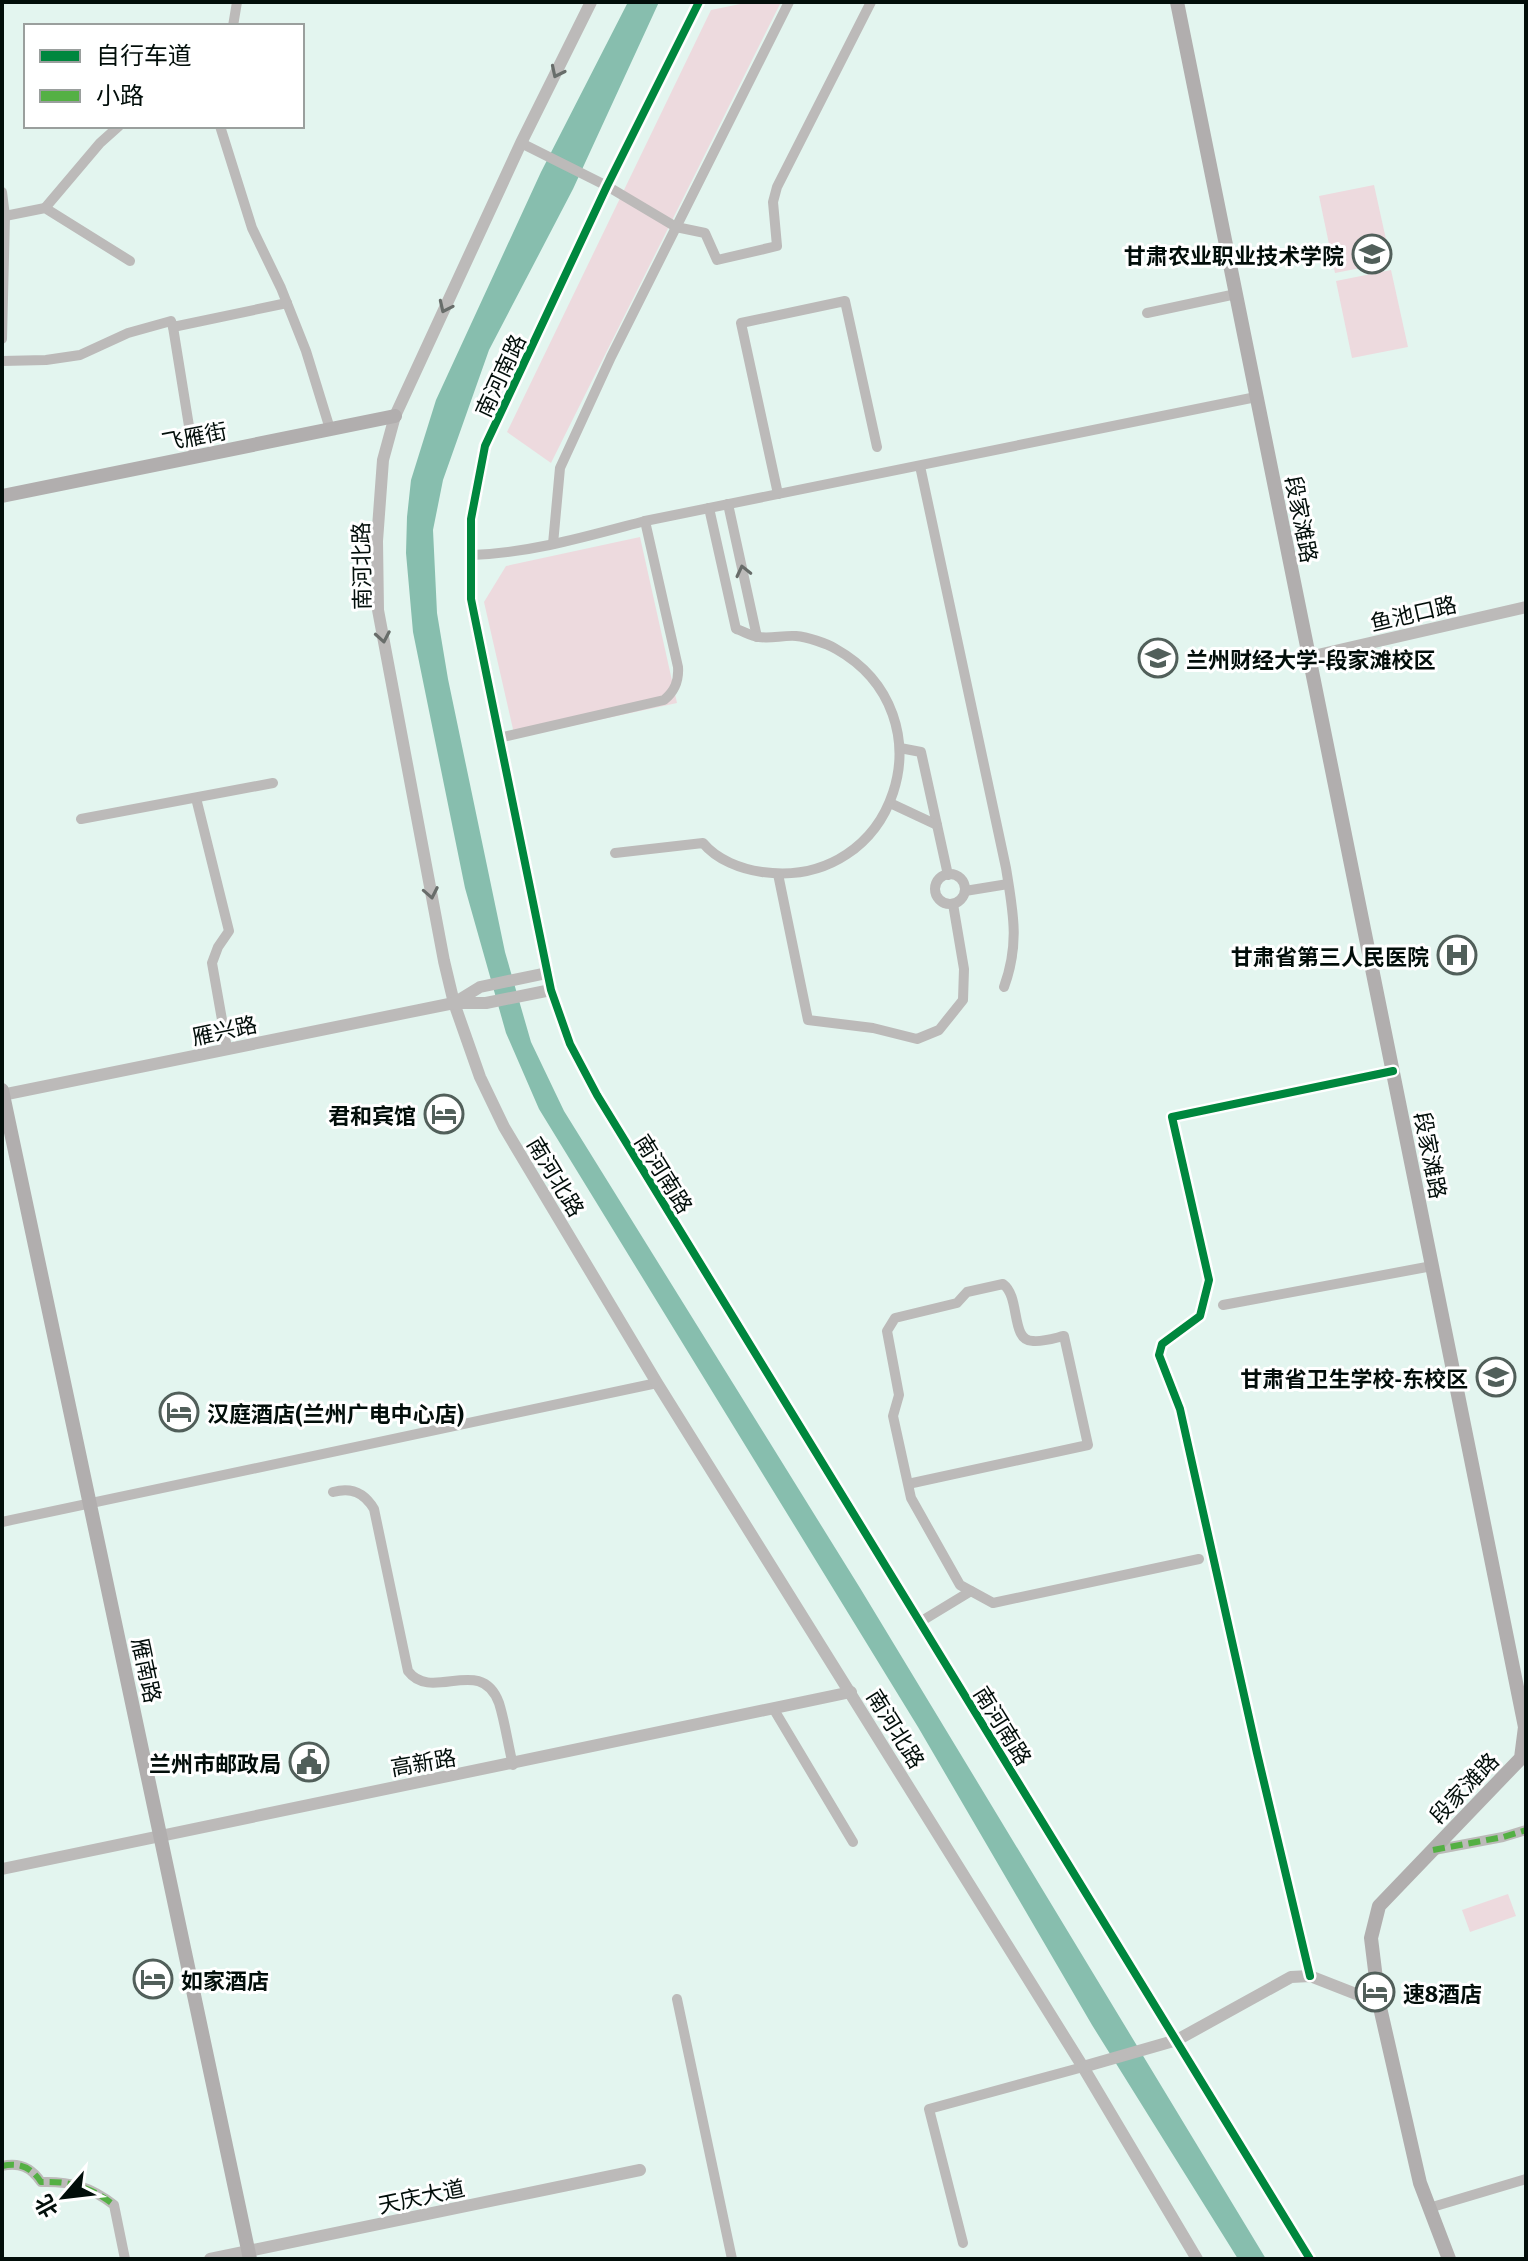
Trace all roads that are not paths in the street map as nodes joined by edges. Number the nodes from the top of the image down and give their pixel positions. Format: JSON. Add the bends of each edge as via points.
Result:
{"nodes":[{"id":1,"x":237,"y":2,"type":"edge"},
{"id":2,"x":591,"y":2,"type":"edge"},
{"id":3,"x":699,"y":2,"type":"edge"},
{"id":4,"x":789,"y":2,"type":"edge"},
{"id":5,"x":871,"y":2,"type":"edge"},
{"id":6,"x":1177,"y":2,"type":"edge"},
{"id":7,"x":233,"y":24,"type":"edge"},
{"id":8,"x":117,"y":128,"type":"edge"},
{"id":9,"x":221,"y":128,"type":"edge"},
{"id":10,"x":521,"y":143,"type":"junction"},
{"id":11,"x":607,"y":186,"type":"junction"},
{"id":12,"x":2,"y":192,"type":"edge"},
{"id":13,"x":45,"y":208,"type":"junction"},
{"id":14,"x":5,"y":216,"type":"junction"},
{"id":15,"x":676,"y":227,"type":"junction"},
{"id":16,"x":130,"y":261,"type":"dead end"},
{"id":17,"x":1236,"y":294,"type":"junction"},
{"id":18,"x":287,"y":303,"type":"junction"},
{"id":19,"x":1147,"y":313,"type":"dead end"},
{"id":20,"x":173,"y":327,"type":"junction"},
{"id":21,"x":2,"y":339,"type":"edge"},
{"id":22,"x":2,"y":361,"type":"edge"},
{"id":23,"x":1256,"y":397,"type":"junction"},
{"id":24,"x":395,"y":416,"type":"junction"},
{"id":25,"x":330,"y":429,"type":"junction"},
{"id":26,"x":877,"y":447,"type":"dead end"},
{"id":27,"x":194,"y":457,"type":"junction"},
{"id":28,"x":920,"y":466,"type":"junction"},
{"id":29,"x":778,"y":494,"type":"junction"},
{"id":30,"x":2,"y":496,"type":"edge"},
{"id":31,"x":728,"y":504,"type":"junction"},
{"id":32,"x":709,"y":508,"type":"junction"},
{"id":33,"x":645,"y":521,"type":"junction"},
{"id":34,"x":553,"y":544,"type":"junction"},
{"id":35,"x":472,"y":555,"type":"junction"},
{"id":36,"x":1526,"y":607,"type":"edge"},
{"id":37,"x":757,"y":637,"type":"junction"},
{"id":38,"x":1309,"y":657,"type":"junction"},
{"id":39,"x":499,"y":738,"type":"junction"},
{"id":40,"x":900,"y":748,"type":"junction"},
{"id":41,"x":273,"y":783,"type":"dead end"},
{"id":42,"x":196,"y":798,"type":"junction"},
{"id":43,"x":890,"y":803,"type":"junction"},
{"id":44,"x":81,"y":819,"type":"dead end"},
{"id":45,"x":937,"y":825,"type":"junction"},
{"id":46,"x":615,"y":853,"type":"dead end"},
{"id":47,"x":778,"y":874,"type":"junction"},
{"id":48,"x":948,"y":875,"type":"junction"},
{"id":49,"x":1008,"y":884,"type":"junction"},
{"id":50,"x":965,"y":891,"type":"junction"},
{"id":51,"x":953,"y":904,"type":"junction"},
{"id":52,"x":547,"y":973,"type":"junction"},
{"id":53,"x":1004,"y":987,"type":"dead end"},
{"id":54,"x":551,"y":990,"type":"junction"},
{"id":55,"x":454,"y":1003,"type":"junction"},
{"id":56,"x":227,"y":1048,"type":"junction"},
{"id":57,"x":1393,"y":1071,"type":"junction"},
{"id":58,"x":2,"y":1093,"type":"edge"},
{"id":59,"x":1432,"y":1266,"type":"junction"},
{"id":60,"x":1223,"y":1305,"type":"dead end"},
{"id":61,"x":657,"y":1383,"type":"junction"},
{"id":62,"x":908,"y":1484,"type":"junction"},
{"id":63,"x":333,"y":1492,"type":"dead end"},
{"id":64,"x":90,"y":1502,"type":"junction"},
{"id":65,"x":2,"y":1522,"type":"edge"},
{"id":66,"x":1199,"y":1559,"type":"dead end"},
{"id":67,"x":971,"y":1591,"type":"junction"},
{"id":68,"x":920,"y":1622,"type":"junction"},
{"id":69,"x":851,"y":1692,"type":"junction"},
{"id":70,"x":773,"y":1708,"type":"junction"},
{"id":71,"x":1524,"y":1747,"type":"edge"},
{"id":72,"x":513,"y":1765,"type":"junction"},
{"id":73,"x":1526,"y":1830,"type":"edge"},
{"id":74,"x":160,"y":1834,"type":"junction"},
{"id":75,"x":853,"y":1842,"type":"dead end"},
{"id":76,"x":1433,"y":1850,"type":"junction"},
{"id":77,"x":2,"y":1869,"type":"edge"},
{"id":78,"x":1310,"y":1976,"type":"junction"},
{"id":79,"x":677,"y":1999,"type":"dead end"},
{"id":80,"x":1379,"y":2003,"type":"junction"},
{"id":81,"x":1177,"y":2040,"type":"junction"},
{"id":82,"x":1083,"y":2067,"type":"junction"},
{"id":83,"x":2,"y":2166,"type":"edge"},
{"id":84,"x":640,"y":2170,"type":"dead end"},
{"id":85,"x":1526,"y":2179,"type":"edge"},
{"id":86,"x":1429,"y":2208,"type":"junction"},
{"id":87,"x":963,"y":2243,"type":"dead end"},
{"id":88,"x":249,"y":2255,"type":"edge"},
{"id":89,"x":125,"y":2259,"type":"edge"},
{"id":90,"x":210,"y":2259,"type":"edge"},
{"id":91,"x":732,"y":2259,"type":"edge"},
{"id":92,"x":1197,"y":2259,"type":"edge"},
{"id":93,"x":1310,"y":2259,"type":"edge"},
{"id":94,"x":1449,"y":2259,"type":"edge"}],
"edges":[{"from":1,"to":7,"type":"street"},
{"from":2,"to":10,"type":"street","name":"南河北路","one_way":true},
{"from":3,"to":11,"type":"street","name":"南河南路"},
{"from":4,"to":15,"type":"street"},
{"from":5,"to":15,"type":"street","via":[[777,187],[777,246],[717,260],[705,233]]},
{"from":6,"to":17,"type":"main road","name":"段家滩路"},
{"from":8,"to":13,"type":"street"},
{"from":9,"to":18,"type":"street","via":[[252,228]]},
{"from":10,"to":11,"type":"street"},
{"from":10,"to":24,"type":"street","name":"南河北路","one_way":true},
{"from":11,"to":15,"type":"street"},
{"from":11,"to":35,"type":"street","name":"南河南路","via":[[485,446],[471,519]]},
{"from":12,"to":14,"type":"street"},
{"from":13,"to":14,"type":"street"},
{"from":13,"to":16,"type":"street"},
{"from":14,"to":21,"type":"street"},
{"from":15,"to":34,"type":"street","via":[[560,468]]},
{"from":17,"to":19,"type":"street"},
{"from":17,"to":23,"type":"main road","name":"段家滩路"},
{"from":18,"to":20,"type":"street"},
{"from":18,"to":25,"type":"street"},
{"from":20,"to":22,"type":"street","via":[[171,321],[128,333],[80,355]]},
{"from":20,"to":27,"type":"street"},
{"from":23,"to":28,"type":"street"},
{"from":23,"to":38,"type":"main road","name":"段家滩路"},
{"from":24,"to":25,"type":"main road","name":"飞雁街"},
{"from":24,"to":55,"type":"street","name":"南河北路","one_way":true,"via":[[383,460],[378,610]]},
{"from":25,"to":27,"type":"main road","name":"飞雁街"},
{"from":26,"to":29,"type":"street","via":[[845,301],[741,323]]},
{"from":27,"to":30,"type":"main road","name":"飞雁街"},
{"from":28,"to":29,"type":"street"},
{"from":28,"to":49,"type":"street"},
{"from":29,"to":31,"type":"street"},
{"from":31,"to":32,"type":"street"},
{"from":37,"to":31,"type":"street","one_way":true},
{"from":32,"to":33,"type":"street"},
{"from":32,"to":37,"type":"street","via":[[736,629]]},
{"from":33,"to":34,"type":"street"},
{"from":33,"to":39,"type":"street","via":[[678,667],[671,694],[664,700]]},
{"from":34,"to":35,"type":"street"},
{"from":35,"to":39,"type":"street","name":"南河南路","via":[[471,599]]},
{"from":36,"to":38,"type":"street","name":"鱼池口路"},
{"from":37,"to":40,"type":"street","via":[[797,636],[835,648],[867,671],[890,704]]},
{"from":38,"to":57,"type":"main road","name":"段家滩路"},
{"from":39,"to":52,"type":"street","name":"南河南路"},
{"from":40,"to":43,"type":"street","via":[[898,782]]},
{"from":40,"to":45,"type":"street","via":[[921,752]]},
{"from":41,"to":42,"type":"street"},
{"from":42,"to":44,"type":"street"},
{"from":42,"to":56,"type":"street","via":[[229,931],[212,963]]},
{"from":43,"to":45,"type":"street"},
{"from":43,"to":47,"type":"street","via":[[884,818],[857,848],[823,868]]},
{"from":45,"to":48,"type":"street"},
{"from":46,"to":47,"type":"street","via":[[703,843],[745,869]]},
{"from":47,"to":51,"type":"street","via":[[808,1020],[905,1038],[939,1030],[963,1000],[964,969]]},
{"from":48,"to":50,"type":"street","via":[[961,878]]},
{"from":48,"to":51,"type":"street","via":[[940,879],[936,892],[944,903]]},
{"from":49,"to":50,"type":"street"},
{"from":49,"to":53,"type":"street","via":[[1016,933]]},
{"from":50,"to":51,"type":"street"},
{"from":52,"to":54,"type":"street","name":"南河南路"},
{"from":52,"to":55,"type":"street","via":[[480,987]]},
{"from":54,"to":55,"type":"street","via":[[486,1003]]},
{"from":54,"to":68,"type":"street","name":"南河南路","via":[[570,1044],[597,1095]]},
{"from":55,"to":56,"type":"street","name":"雁兴路"},
{"from":55,"to":61,"type":"street","name":"南河北路","via":[[504,1127]]},
{"from":56,"to":58,"type":"street","name":"雁兴路"},
{"from":57,"to":59,"type":"main road","name":"段家滩路"},
{"from":57,"to":78,"type":"street","via":[[1172,1117],[1209,1280],[1200,1316],[1162,1344],[1159,1355],[1180,1409]]},
{"from":58,"to":64,"type":"main road","name":"雁南路"},
{"from":59,"to":60,"type":"street"},
{"from":59,"to":71,"type":"main road","name":"段家滩路","via":[[1525,1727]]},
{"from":61,"to":64,"type":"street"},
{"from":61,"to":69,"type":"street","name":"南河北路"},
{"from":62,"to":62,"type":"street","via":[[893,1416],[899,1395],[888,1326],[900,1315],[957,1303],[967,1292],[1003,1284],[1012,1294],[1024,1339],[1064,1336],[1088,1445]]},
{"from":62,"to":67,"type":"street","via":[[960,1585]]},
{"from":63,"to":72,"type":"street","via":[[352,1490],[374,1509],[408,1671],[427,1684],[460,1678],[484,1684],[499,1704]]},
{"from":64,"to":65,"type":"street"},
{"from":64,"to":74,"type":"main road","name":"雁南路"},
{"from":66,"to":67,"type":"street","via":[[993,1603]]},
{"from":67,"to":68,"type":"street"},
{"from":68,"to":81,"type":"street","name":"南河南路"},
{"from":69,"to":70,"type":"street","name":"高新路"},
{"from":69,"to":82,"type":"street","name":"南河北路"},
{"from":70,"to":72,"type":"street","name":"高新路"},
{"from":70,"to":75,"type":"street"},
{"from":71,"to":76,"type":"main road","name":"段家滩路","via":[[1521,1758]]},
{"from":72,"to":74,"type":"street","name":"高新路"},
{"from":73,"to":76,"type":"street"},
{"from":74,"to":77,"type":"street","name":"高新路"},
{"from":74,"to":88,"type":"main road","name":"雁南路"},
{"from":76,"to":80,"type":"main road","name":"段家滩路","via":[[1379,1906],[1371,1938]]},
{"from":78,"to":80,"type":"street"},
{"from":78,"to":81,"type":"street","via":[[1291,1977],[1270,1987]]},
{"from":79,"to":91,"type":"street"},
{"from":80,"to":86,"type":"main road","name":"段家滩路"},
{"from":81,"to":82,"type":"street"},
{"from":81,"to":93,"type":"street","name":"南河南路"},
{"from":82,"to":87,"type":"street","via":[[929,2109]]},
{"from":82,"to":92,"type":"street","name":"南河北路"},
{"from":83,"to":89,"type":"street","via":[[19,2164],[41,2182],[80,2184],[114,2205]]},
{"from":84,"to":88,"type":"street","name":"天庆大道"},
{"from":85,"to":86,"type":"street"},
{"from":86,"to":94,"type":"main road","name":"段家滩路"},
{"from":88,"to":90,"type":"street","name":"天庆大道"}]}
